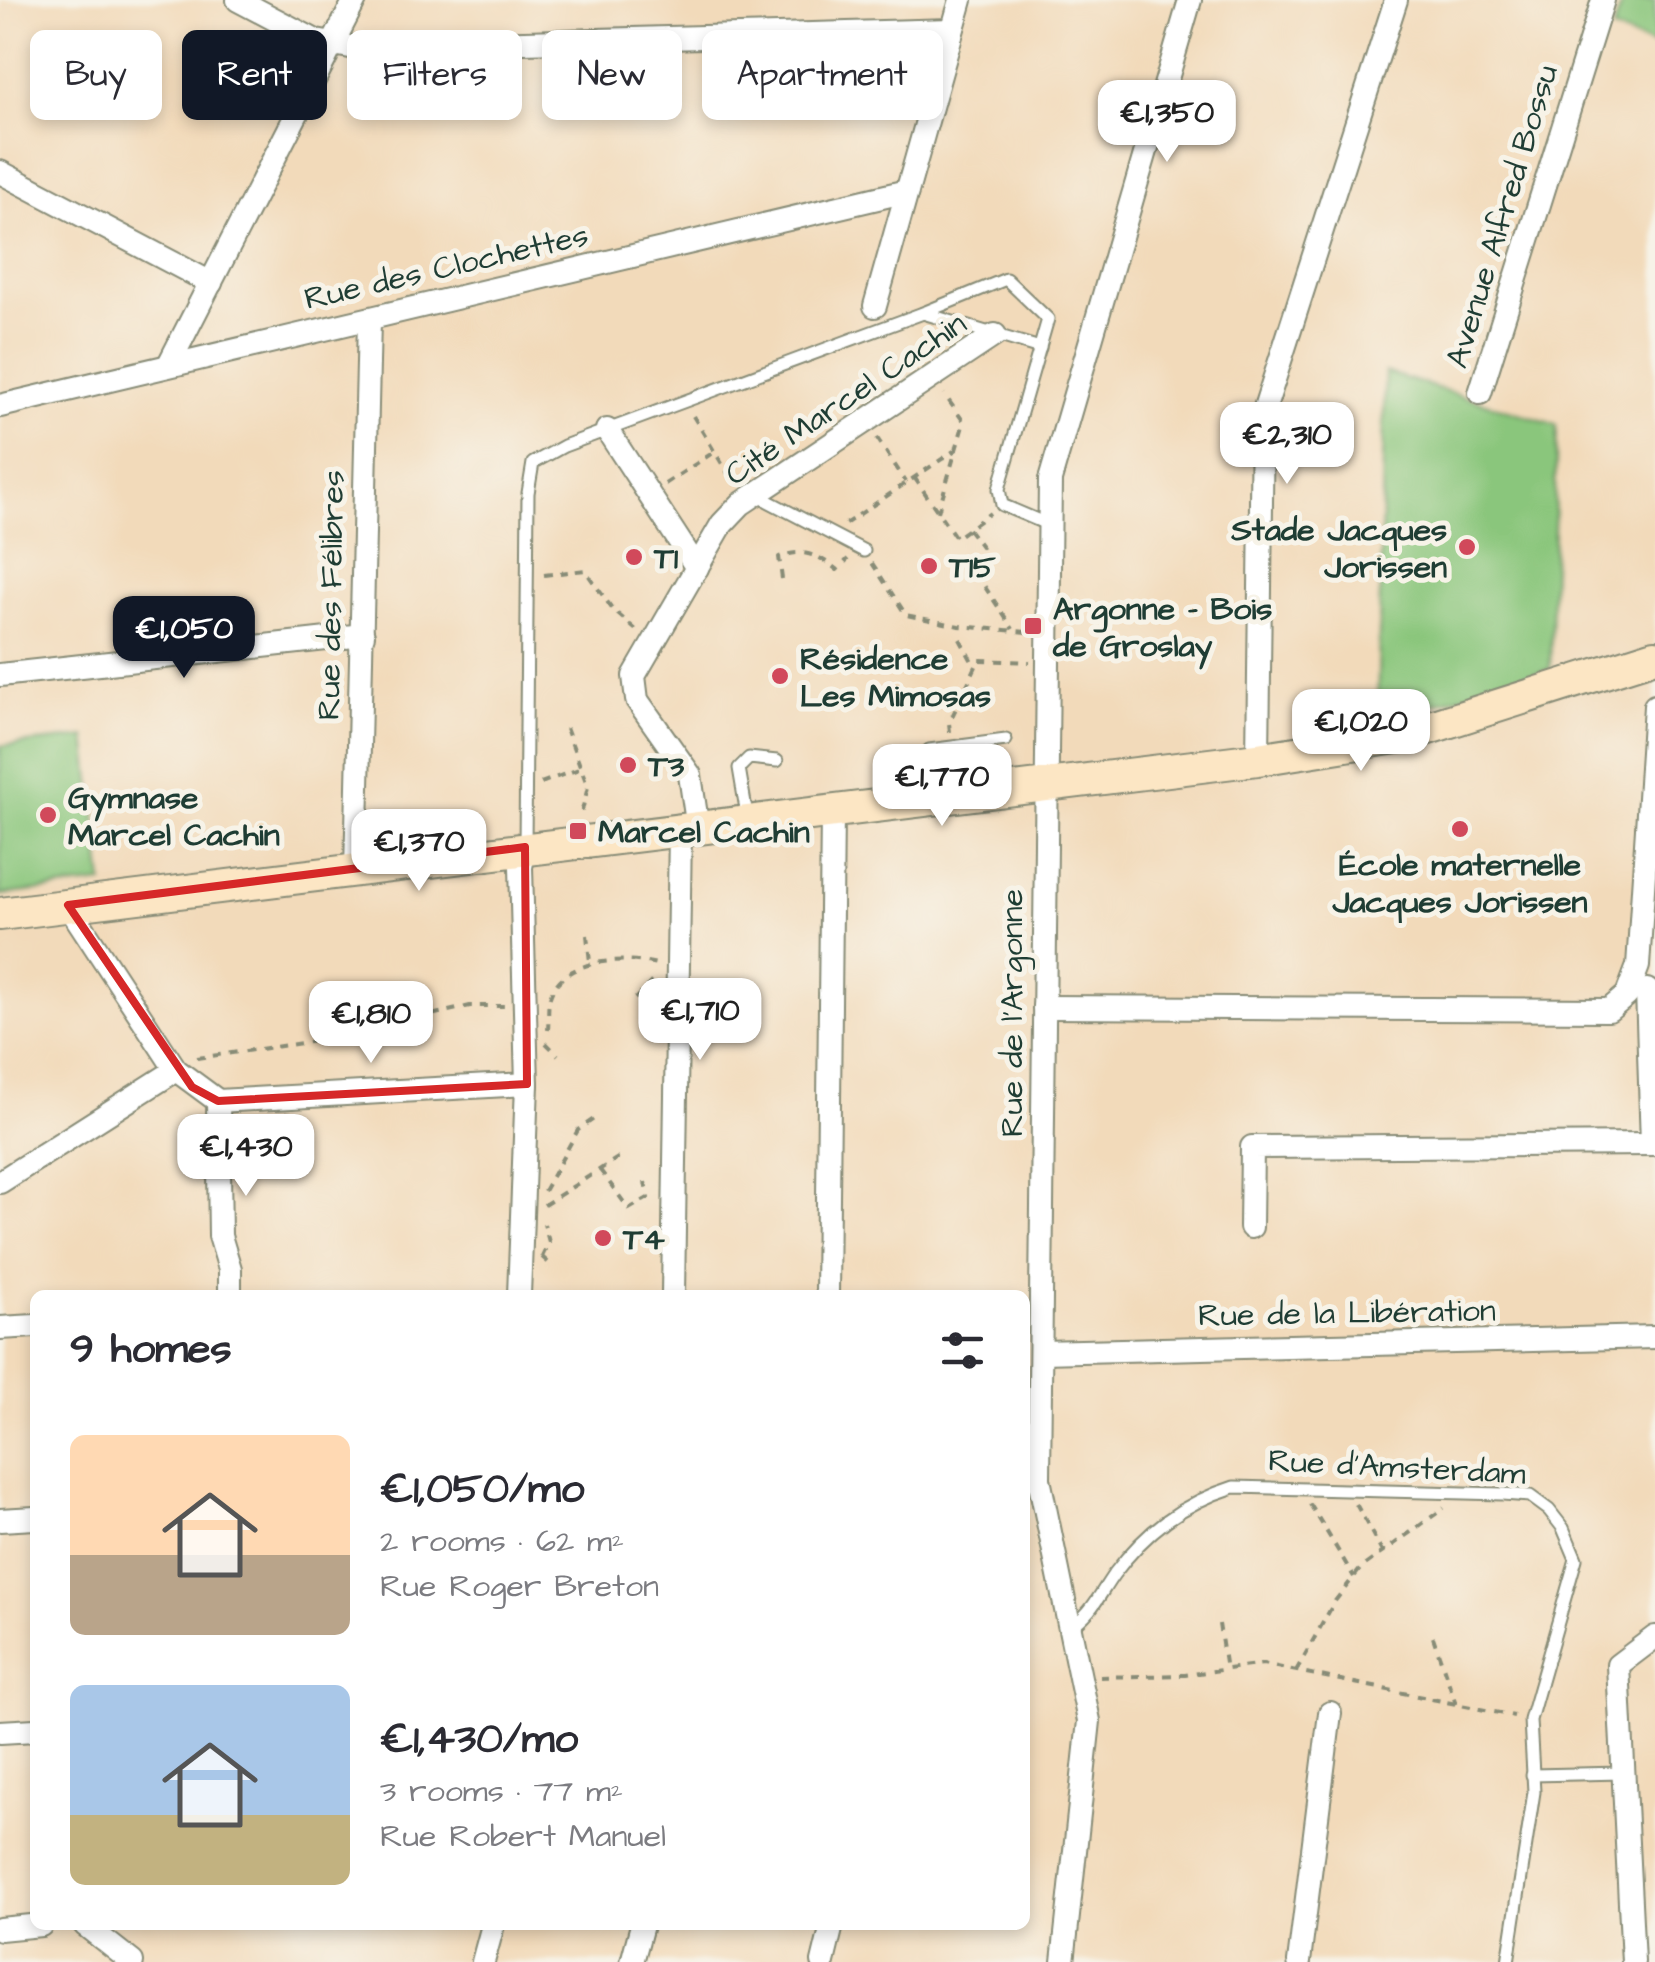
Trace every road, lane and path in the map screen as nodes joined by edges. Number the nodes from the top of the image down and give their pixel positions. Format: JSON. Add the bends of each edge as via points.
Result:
{"nodes":[{"id":1,"x":238,"y":0,"type":"edge"},
{"id":2,"x":355,"y":0,"type":"edge"},
{"id":3,"x":961,"y":0,"type":"edge"},
{"id":4,"x":1190,"y":0,"type":"edge"},
{"id":5,"x":1396,"y":0,"type":"edge"},
{"id":6,"x":1603,"y":0,"type":"edge"},
{"id":7,"x":952,"y":30,"type":"junction"},
{"id":8,"x":330,"y":46,"type":"junction"},
{"id":9,"x":0,"y":172,"type":"edge"},
{"id":10,"x":908,"y":191,"type":"junction"},
{"id":11,"x":210,"y":283,"type":"junction"},
{"id":12,"x":876,"y":306,"type":"dead end"},
{"id":13,"x":923,"y":314,"type":"junction"},
{"id":14,"x":368,"y":320,"type":"junction"},
{"id":15,"x":995,"y":335,"type":"junction"},
{"id":16,"x":1040,"y":348,"type":"junction"},
{"id":17,"x":168,"y":364,"type":"junction"},
{"id":18,"x":933,"y":377,"type":"junction"},
{"id":19,"x":1480,"y":393,"type":"dead end"},
{"id":20,"x":686,"y":401,"type":"junction"},
{"id":21,"x":0,"y":406,"type":"edge"},
{"id":22,"x":866,"y":422,"type":"junction"},
{"id":23,"x":606,"y":430,"type":"junction"},
{"id":24,"x":957,"y":448,"type":"junction"},
{"id":25,"x":714,"y":452,"type":"junction"},
{"id":26,"x":914,"y":478,"type":"junction"},
{"id":27,"x":906,"y":482,"type":"junction"},
{"id":28,"x":649,"y":495,"type":"junction"},
{"id":29,"x":753,"y":497,"type":"junction"},
{"id":30,"x":1002,"y":504,"type":"junction"},
{"id":31,"x":938,"y":512,"type":"junction"},
{"id":32,"x":1049,"y":525,"type":"junction"},
{"id":33,"x":968,"y":529,"type":"junction"},
{"id":34,"x":828,"y":534,"type":"junction"},
{"id":35,"x":862,"y":550,"type":"junction"},
{"id":36,"x":697,"y":568,"type":"junction"},
{"id":37,"x":528,"y":576,"type":"junction"},
{"id":38,"x":782,"y":579,"type":"dead end"},
{"id":39,"x":1047,"y":630,"type":"junction"},
{"id":40,"x":1014,"y":631,"type":"junction"},
{"id":41,"x":363,"y":635,"type":"junction"},
{"id":42,"x":960,"y":639,"type":"dead end"},
{"id":43,"x":651,"y":642,"type":"junction"},
{"id":44,"x":1655,"y":656,"type":"edge"},
{"id":45,"x":1023,"y":662,"type":"dead end"},
{"id":46,"x":975,"y":666,"type":"junction"},
{"id":47,"x":0,"y":675,"type":"edge"},
{"id":48,"x":1655,"y":706,"type":"edge"},
{"id":49,"x":566,"y":728,"type":"dead end"},
{"id":50,"x":1006,"y":740,"type":"dead end"},
{"id":51,"x":952,"y":747,"type":"junction"},
{"id":52,"x":1258,"y":759,"type":"junction"},
{"id":53,"x":777,"y":760,"type":"dead end"},
{"id":54,"x":579,"y":769,"type":"junction"},
{"id":55,"x":526,"y":783,"type":"junction"},
{"id":56,"x":1044,"y":785,"type":"junction"},
{"id":57,"x":936,"y":798,"type":"junction"},
{"id":58,"x":832,"y":812,"type":"junction"},
{"id":59,"x":748,"y":822,"type":"junction"},
{"id":60,"x":689,"y":829,"type":"junction"},
{"id":61,"x":579,"y":841,"type":"junction"},
{"id":62,"x":525,"y":847,"type":"junction"},
{"id":63,"x":356,"y":872,"type":"junction"},
{"id":64,"x":68,"y":906,"type":"junction"},
{"id":65,"x":0,"y":914,"type":"edge"},
{"id":66,"x":587,"y":936,"type":"dead end"},
{"id":67,"x":590,"y":962,"type":"junction"},
{"id":68,"x":1641,"y":989,"type":"edge"},
{"id":69,"x":635,"y":999,"type":"dead end"},
{"id":70,"x":524,"y":1007,"type":"junction"},
{"id":71,"x":1044,"y":1007,"type":"junction"},
{"id":72,"x":548,"y":1044,"type":"dead end"},
{"id":73,"x":176,"y":1070,"type":"junction"},
{"id":74,"x":527,"y":1084,"type":"junction"},
{"id":75,"x":218,"y":1101,"type":"junction"},
{"id":76,"x":598,"y":1116,"type":"dead end"},
{"id":77,"x":1653,"y":1144,"type":"edge"},
{"id":78,"x":624,"y":1154,"type":"dead end"},
{"id":79,"x":600,"y":1170,"type":"junction"},
{"id":80,"x":0,"y":1182,"type":"edge"},
{"id":81,"x":645,"y":1182,"type":"dead end"},
{"id":82,"x":545,"y":1202,"type":"junction"},
{"id":83,"x":1252,"y":1227,"type":"dead end"},
{"id":84,"x":542,"y":1256,"type":"dead end"},
{"id":85,"x":230,"y":1290,"type":"edge"},
{"id":86,"x":519,"y":1290,"type":"edge"},
{"id":87,"x":672,"y":1290,"type":"edge"},
{"id":88,"x":828,"y":1290,"type":"edge"},
{"id":89,"x":30,"y":1326,"type":"edge"},
{"id":90,"x":0,"y":1328,"type":"edge"},
{"id":91,"x":1655,"y":1337,"type":"edge"},
{"id":92,"x":1042,"y":1352,"type":"junction"},
{"id":93,"x":1032,"y":1480,"type":"edge"},
{"id":94,"x":1299,"y":1486,"type":"junction"},
{"id":95,"x":1347,"y":1488,"type":"junction"},
{"id":96,"x":1464,"y":1492,"type":"junction"},
{"id":97,"x":30,"y":1518,"type":"edge"},
{"id":98,"x":0,"y":1520,"type":"edge"},
{"id":99,"x":1382,"y":1552,"type":"junction"},
{"id":100,"x":1354,"y":1577,"type":"junction"},
{"id":101,"x":1219,"y":1624,"type":"dead end"},
{"id":102,"x":1069,"y":1628,"type":"junction"},
{"id":103,"x":1434,"y":1637,"type":"dead end"},
{"id":104,"x":1655,"y":1637,"type":"edge"},
{"id":105,"x":1226,"y":1670,"type":"junction"},
{"id":106,"x":1296,"y":1671,"type":"junction"},
{"id":107,"x":1080,"y":1678,"type":"junction"},
{"id":108,"x":1456,"y":1704,"type":"junction"},
{"id":109,"x":1330,"y":1713,"type":"dead end"},
{"id":110,"x":1530,"y":1720,"type":"junction"},
{"id":111,"x":30,"y":1730,"type":"edge"},
{"id":112,"x":0,"y":1732,"type":"edge"},
{"id":113,"x":1624,"y":1773,"type":"junction"},
{"id":114,"x":1532,"y":1775,"type":"junction"},
{"id":115,"x":30,"y":1926,"type":"edge"},
{"id":116,"x":0,"y":1929,"type":"edge"},
{"id":117,"x":92,"y":1930,"type":"edge"},
{"id":118,"x":493,"y":1930,"type":"edge"},
{"id":119,"x":641,"y":1930,"type":"edge"},
{"id":120,"x":831,"y":1930,"type":"edge"},
{"id":121,"x":132,"y":1962,"type":"edge"},
{"id":122,"x":483,"y":1962,"type":"edge"},
{"id":123,"x":632,"y":1962,"type":"edge"},
{"id":124,"x":822,"y":1962,"type":"edge"},
{"id":125,"x":1062,"y":1962,"type":"edge"},
{"id":126,"x":1299,"y":1962,"type":"edge"},
{"id":127,"x":1508,"y":1962,"type":"edge"},
{"id":128,"x":1633,"y":1962,"type":"edge"}],
"edges":[{"from":1,"to":8,"type":"street"},
{"from":2,"to":8,"type":"street"},
{"from":3,"to":7,"type":"street"},
{"from":4,"to":32,"type":"street","name":"Rue de l'Argonne","via":[[1094,314],[1050,480]]},
{"from":5,"to":52,"type":"street","via":[[1262,417]]},
{"from":6,"to":19,"type":"street","name":"Avenue Alfred Bossu"},
{"from":7,"to":8,"type":"street"},
{"from":7,"to":10,"type":"street"},
{"from":8,"to":11,"type":"street"},
{"from":9,"to":11,"type":"street"},
{"from":10,"to":12,"type":"street"},
{"from":10,"to":14,"type":"street","name":"Rue des Clochettes"},
{"from":11,"to":17,"type":"street"},
{"from":13,"to":15,"type":"lane"},
{"from":13,"to":16,"type":"lane","via":[[1006,279],[1048,319]]},
{"from":13,"to":20,"type":"lane"},
{"from":14,"to":17,"type":"street","name":"Rue des Clochettes"},
{"from":14,"to":41,"type":"street","name":"Rue des Félibres"},
{"from":15,"to":16,"type":"lane"},
{"from":15,"to":18,"type":"street","name":"Cité Marcel Cachin"},
{"from":16,"to":30,"type":"lane","via":[[1000,488]]},
{"from":17,"to":21,"type":"street","name":"Rue des Clochettes"},
{"from":18,"to":22,"type":"street","name":"Cité Marcel Cachin"},
{"from":18,"to":24,"type":"path","via":[[964,422]]},
{"from":20,"to":23,"type":"lane"},
{"from":20,"to":25,"type":"path"},
{"from":22,"to":27,"type":"path"},
{"from":22,"to":29,"type":"street","name":"Cité Marcel Cachin"},
{"from":23,"to":28,"type":"street"},
{"from":23,"to":37,"type":"lane","via":[[533,462]]},
{"from":24,"to":26,"type":"path"},
{"from":24,"to":31,"type":"path"},
{"from":25,"to":28,"type":"path"},
{"from":25,"to":29,"type":"path"},
{"from":26,"to":27,"type":"path"},
{"from":26,"to":31,"type":"path"},
{"from":27,"to":34,"type":"path"},
{"from":28,"to":36,"type":"street"},
{"from":29,"to":34,"type":"lane"},
{"from":29,"to":36,"type":"street","name":"Cité Marcel Cachin","via":[[722,524]]},
{"from":30,"to":32,"type":"lane"},
{"from":30,"to":33,"type":"path"},
{"from":31,"to":33,"type":"path","via":[[956,538]]},
{"from":32,"to":39,"type":"street","name":"Rue de l'Argonne"},
{"from":33,"to":40,"type":"path","via":[[986,553],[984,584]]},
{"from":34,"to":35,"type":"lane"},
{"from":35,"to":38,"type":"path","via":[[837,570],[811,553],[780,556]]},
{"from":35,"to":40,"type":"path","via":[[906,615]]},
{"from":36,"to":43,"type":"street","name":"Cité Marcel Cachin"},
{"from":37,"to":43,"type":"path","via":[[585,570],[613,610]]},
{"from":37,"to":55,"type":"lane"},
{"from":39,"to":40,"type":"path"},
{"from":39,"to":56,"type":"street","name":"Rue de l'Argonne"},
{"from":41,"to":47,"type":"street"},
{"from":41,"to":63,"type":"street","name":"Rue des Félibres"},
{"from":42,"to":46,"type":"path"},
{"from":43,"to":60,"type":"street","name":"Cité Marcel Cachin","via":[[634,676],[637,700],[690,775]]},
{"from":44,"to":52,"type":"street","via":[[1404,736]]},
{"from":45,"to":46,"type":"path","via":[[978,660]]},
{"from":46,"to":51,"type":"path","via":[[949,723]]},
{"from":48,"to":68,"type":"street"},
{"from":49,"to":54,"type":"path"},
{"from":50,"to":51,"type":"lane"},
{"from":51,"to":57,"type":"lane","via":[[929,750]]},
{"from":52,"to":56,"type":"street"},
{"from":53,"to":59,"type":"lane","via":[[749,758],[739,768]]},
{"from":54,"to":55,"type":"path"},
{"from":54,"to":61,"type":"path","via":[[588,787]]},
{"from":55,"to":62,"type":"lane"},
{"from":56,"to":57,"type":"street"},
{"from":56,"to":71,"type":"street","name":"Rue de l'Argonne"},
{"from":57,"to":58,"type":"street"},
{"from":58,"to":59,"type":"street"},
{"from":58,"to":88,"type":"street"},
{"from":59,"to":60,"type":"street"},
{"from":60,"to":61,"type":"street"},
{"from":60,"to":87,"type":"street","name":"Cité Marcel Cachin"},
{"from":61,"to":62,"type":"street"},
{"from":62,"to":63,"type":"street"},
{"from":62,"to":70,"type":"street"},
{"from":63,"to":64,"type":"street"},
{"from":64,"to":65,"type":"street"},
{"from":64,"to":73,"type":"street"},
{"from":66,"to":67,"type":"path"},
{"from":67,"to":69,"type":"path","via":[[657,962],[654,981]]},
{"from":67,"to":72,"type":"path","via":[[557,984]]},
{"from":68,"to":71,"type":"street","via":[[1609,1010],[1586,1012]]},
{"from":68,"to":77,"type":"street"},
{"from":70,"to":73,"type":"path","via":[[470,1006],[322,1040],[201,1056]]},
{"from":70,"to":74,"type":"street"},
{"from":71,"to":92,"type":"street","name":"Rue de l'Argonne"},
{"from":73,"to":75,"type":"street"},
{"from":73,"to":80,"type":"street"},
{"from":74,"to":75,"type":"street"},
{"from":74,"to":86,"type":"street"},
{"from":75,"to":85,"type":"street","via":[[220,1236]]},
{"from":76,"to":82,"type":"path","via":[[571,1141]]},
{"from":77,"to":83,"type":"street","via":[[1252,1147]]},
{"from":78,"to":79,"type":"path"},
{"from":79,"to":81,"type":"path","via":[[629,1208],[648,1198]]},
{"from":79,"to":82,"type":"path"},
{"from":82,"to":84,"type":"path","via":[[550,1242]]},
{"from":89,"to":90,"type":"street"},
{"from":91,"to":92,"type":"street","name":"Rue de la Libération"},
{"from":92,"to":93,"type":"street","name":"Rue de l'Argonne"},
{"from":93,"to":102,"type":"street","name":"Rue de l'Argonne"},
{"from":94,"to":95,"type":"lane","name":"Rue d'Amsterdam"},
{"from":94,"to":100,"type":"path"},
{"from":94,"to":102,"type":"lane","name":"Rue d'Amsterdam","via":[[1234,1487],[1166,1518],[1135,1548],[1088,1616]]},
{"from":95,"to":96,"type":"lane","name":"Rue d'Amsterdam"},
{"from":95,"to":99,"type":"path"},
{"from":96,"to":99,"type":"path"},
{"from":96,"to":110,"type":"lane","name":"Rue d'Amsterdam","via":[[1530,1496],[1563,1528],[1576,1559]]},
{"from":97,"to":98,"type":"street"},
{"from":99,"to":100,"type":"path"},
{"from":100,"to":106,"type":"path"},
{"from":101,"to":105,"type":"path"},
{"from":102,"to":107,"type":"street","name":"Rue de l'Argonne"},
{"from":103,"to":108,"type":"path"},
{"from":104,"to":113,"type":"street","via":[[1618,1665]]},
{"from":105,"to":106,"type":"path","via":[[1264,1664]]},
{"from":105,"to":107,"type":"path"},
{"from":106,"to":108,"type":"path"},
{"from":107,"to":125,"type":"street","name":"Rue de l'Argonne","via":[[1090,1720]]},
{"from":108,"to":110,"type":"path"},
{"from":109,"to":126,"type":"street"},
{"from":110,"to":114,"type":"lane","name":"Rue d'Amsterdam"},
{"from":111,"to":112,"type":"street"},
{"from":113,"to":114,"type":"lane"},
{"from":113,"to":128,"type":"street"},
{"from":114,"to":127,"type":"lane","name":"Rue d'Amsterdam"},
{"from":115,"to":116,"type":"street"},
{"from":117,"to":121,"type":"street"},
{"from":118,"to":122,"type":"street"},
{"from":119,"to":123,"type":"street"},
{"from":120,"to":124,"type":"street"}]}
